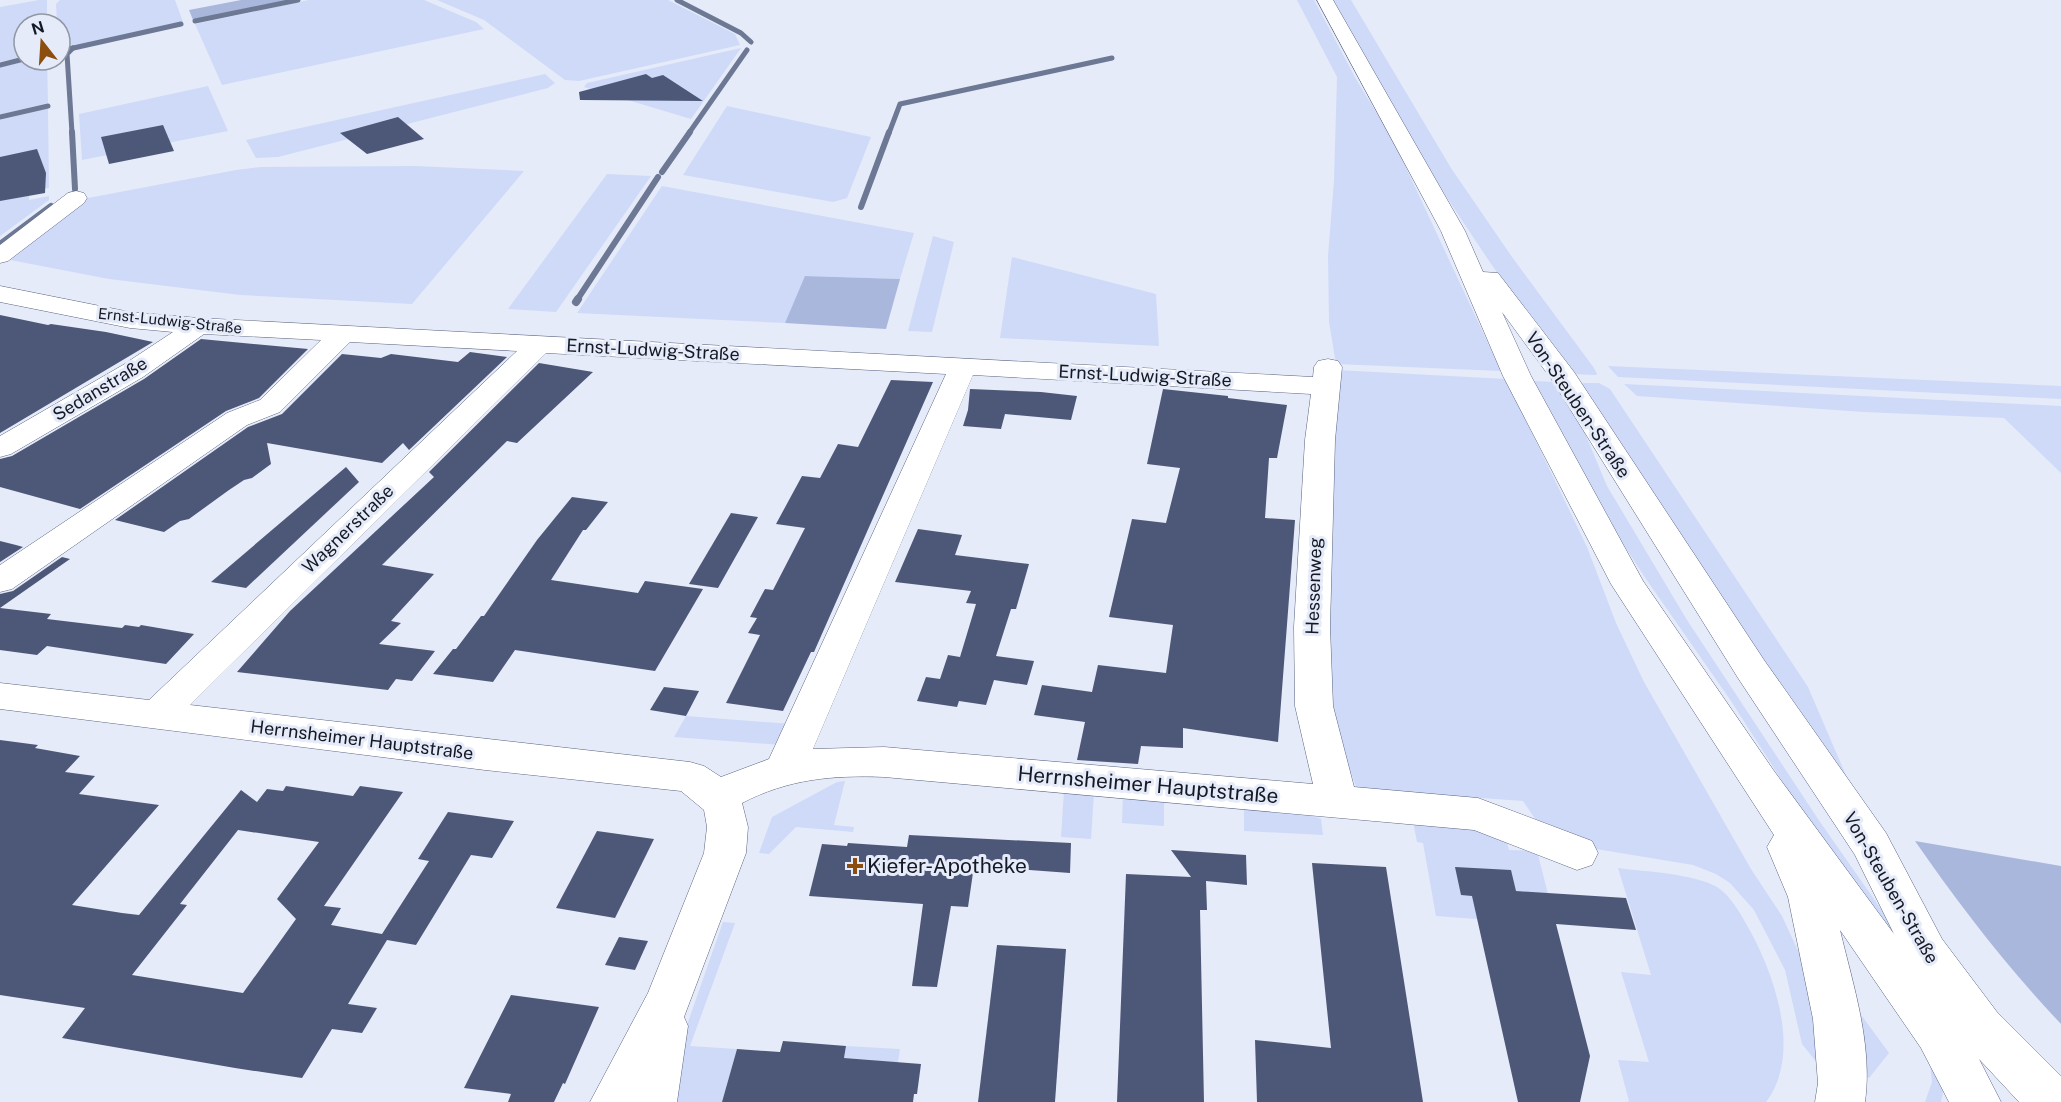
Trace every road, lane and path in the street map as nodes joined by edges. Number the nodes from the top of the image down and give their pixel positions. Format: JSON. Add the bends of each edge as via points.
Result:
{"nodes":[{"id":1,"x":1325,"y":0,"type":"edge"},
{"id":2,"x":76,"y":198,"type":"dead end"},
{"id":3,"x":1453,"y":231,"type":"junction"},
{"id":4,"x":0,"y":256,"type":"edge"},
{"id":5,"x":0,"y":294,"type":"edge"},
{"id":6,"x":198,"y":326,"type":"junction"},
{"id":7,"x":342,"y":335,"type":"junction"},
{"id":8,"x":540,"y":345,"type":"junction"},
{"id":9,"x":964,"y":365,"type":"junction"},
{"id":10,"x":1327,"y":376,"type":"joint"},
{"id":11,"x":0,"y":448,"type":"edge"},
{"id":12,"x":0,"y":581,"type":"edge"},
{"id":13,"x":0,"y":696,"type":"edge"},
{"id":14,"x":157,"y":715,"type":"junction"},
{"id":15,"x":785,"y":768,"type":"junction"},
{"id":16,"x":1760,"y":782,"type":"junction"},
{"id":17,"x":718,"y":797,"type":"junction"},
{"id":18,"x":1335,"y":802,"type":"junction"},
{"id":19,"x":1577,"y":853,"type":"dead end"},
{"id":20,"x":668,"y":1001,"type":"junction"},
{"id":21,"x":615,"y":1102,"type":"edge"},
{"id":22,"x":652,"y":1102,"type":"edge"},
{"id":23,"x":1840,"y":1102,"type":"edge"},
{"id":24,"x":1976,"y":1102,"type":"edge"},
{"id":25,"x":2052,"y":1102,"type":"edge"}],
"edges":[{"from":1,"to":3,"type":"street"},
{"from":2,"to":4,"type":"street"},
{"from":3,"to":16,"type":"street","name":"Von-Steuben-Straße","via":[[1517,376],[1623,575]]},
{"from":3,"to":25,"type":"street","name":"Von-Steuben-Straße","via":[[1564,378],[1750,669],[1871,845],[1926,953],[1980,1027]]},
{"from":5,"to":6,"type":"street","name":"Ernst-Ludwig-Straße","via":[[130,320]]},
{"from":6,"to":7,"type":"street","name":"Ernst-Ludwig-Straße"},
{"from":6,"to":11,"type":"street","name":"Sedanstraße","via":[[133,371]]},
{"from":7,"to":8,"type":"street","name":"Ernst-Ludwig-Straße"},
{"from":7,"to":12,"type":"street","via":[[270,406],[237,419]]},
{"from":8,"to":9,"type":"street","name":"Ernst-Ludwig-Straße"},
{"from":8,"to":14,"type":"street","name":"Wagnerstraße"},
{"from":9,"to":10,"type":"street","name":"Ernst-Ludwig-Straße"},
{"from":9,"to":15,"type":"street"},
{"from":10,"to":18,"type":"street","name":"Hessenweg","via":[[1320,440],[1312,627],[1314,706]]},
{"from":13,"to":14,"type":"street","name":"Herrnsheimer Hauptstraße"},
{"from":14,"to":17,"type":"street","name":"Herrnsheimer Hauptstraße","via":[[690,777]]},
{"from":15,"to":17,"type":"street","name":"Herrnsheimer Hauptstraße"},
{"from":15,"to":18,"type":"street","name":"Herrnsheimer Hauptstraße","via":[[829,761],[884,762]]},
{"from":16,"to":23,"type":"street","name":"Von-Steuben-Straße","via":[[1810,897],[1838,1018],[1843,1083]]},
{"from":16,"to":24,"type":"street","name":"Von-Steuben-Straße","via":[[1938,1033]]},
{"from":17,"to":20,"type":"street","via":[[729,828],[724,853]]},
{"from":18,"to":19,"type":"street","name":"Herrnsheimer Hauptstraße","via":[[1478,814]]},
{"from":20,"to":21,"type":"street"},
{"from":20,"to":22,"type":"street"}]}
